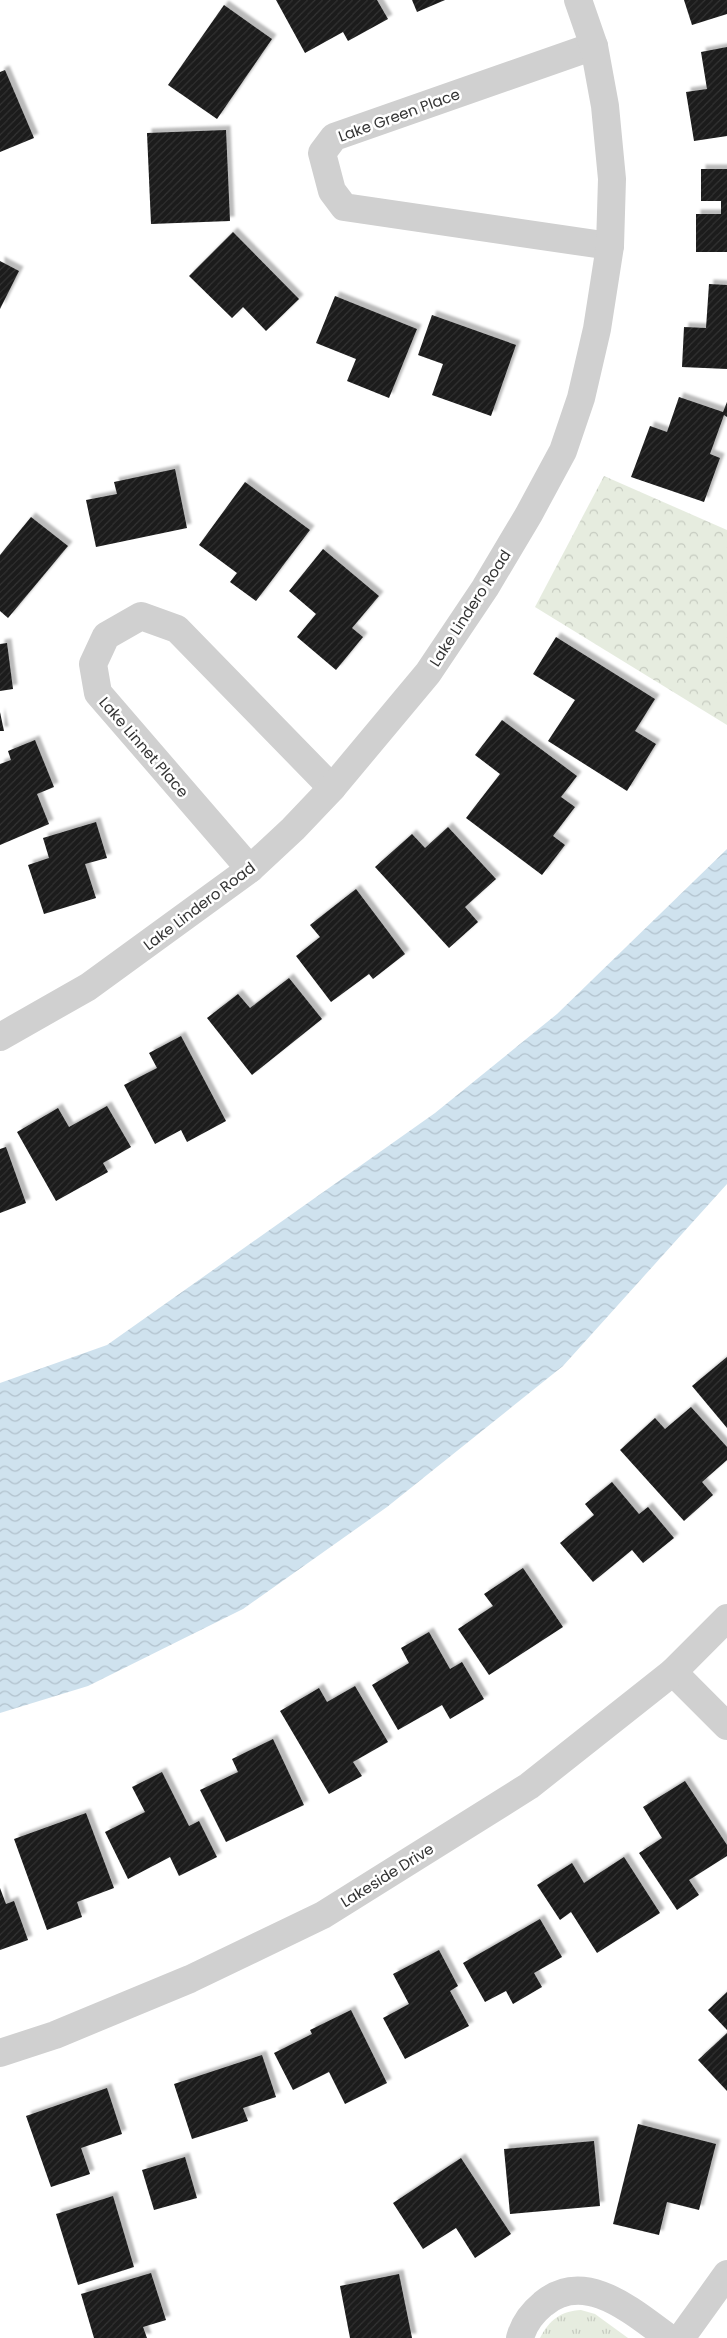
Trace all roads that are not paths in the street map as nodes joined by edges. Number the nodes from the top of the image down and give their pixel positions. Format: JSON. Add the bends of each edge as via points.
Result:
{"nodes":[{"id":1,"x":578,"y":0,"type":"edge"},
{"id":2,"x":594,"y":46,"type":"junction"},
{"id":3,"x":610,"y":246,"type":"junction"},
{"id":4,"x":332,"y":788,"type":"junction"},
{"id":5,"x":250,"y":869,"type":"junction"},
{"id":6,"x":0,"y":1037,"type":"edge"},
{"id":7,"x":727,"y":1618,"type":"edge"},
{"id":8,"x":673,"y":1672,"type":"junction"},
{"id":9,"x":727,"y":1726,"type":"edge"},
{"id":10,"x":0,"y":2053,"type":"edge"},
{"id":11,"x":727,"y":2274,"type":"edge"},
{"id":12,"x":520,"y":2338,"type":"edge"},
{"id":13,"x":668,"y":2338,"type":"edge"},
{"id":14,"x":681,"y":2338,"type":"edge"}],
"edges":[{"from":1,"to":2,"type":"street","name":"Lake Lindero Road"},
{"from":2,"to":3,"type":"street","name":"Lake Lindero Road","via":[[605,106],[612,179]]},
{"from":2,"to":3,"type":"street","name":"Lake Green Place","via":[[334,137],[322,153],[332,191],[344,207]]},
{"from":3,"to":4,"type":"street","name":"Lake Lindero Road","via":[[596,330],[563,451],[485,588],[428,673]]},
{"from":4,"to":5,"type":"street","name":"Lake Lindero Road"},
{"from":4,"to":5,"type":"street","name":"Lake Linnet Place","via":[[177,629],[140,616],[106,636],[93,664],[98,694]]},
{"from":5,"to":6,"type":"street","name":"Lake Lindero Road","via":[[88,987]]},
{"from":7,"to":8,"type":"street","name":"Lakeside Drive"},
{"from":8,"to":9,"type":"street"},
{"from":8,"to":10,"type":"street","name":"Lakeside Drive","via":[[529,1786],[323,1915],[190,1979],[55,2035]]},
{"from":11,"to":14,"type":"street"},
{"from":12,"to":13,"type":"street","via":[[530,2315],[551,2297],[574,2290],[595,2292],[621,2303]]}]}
